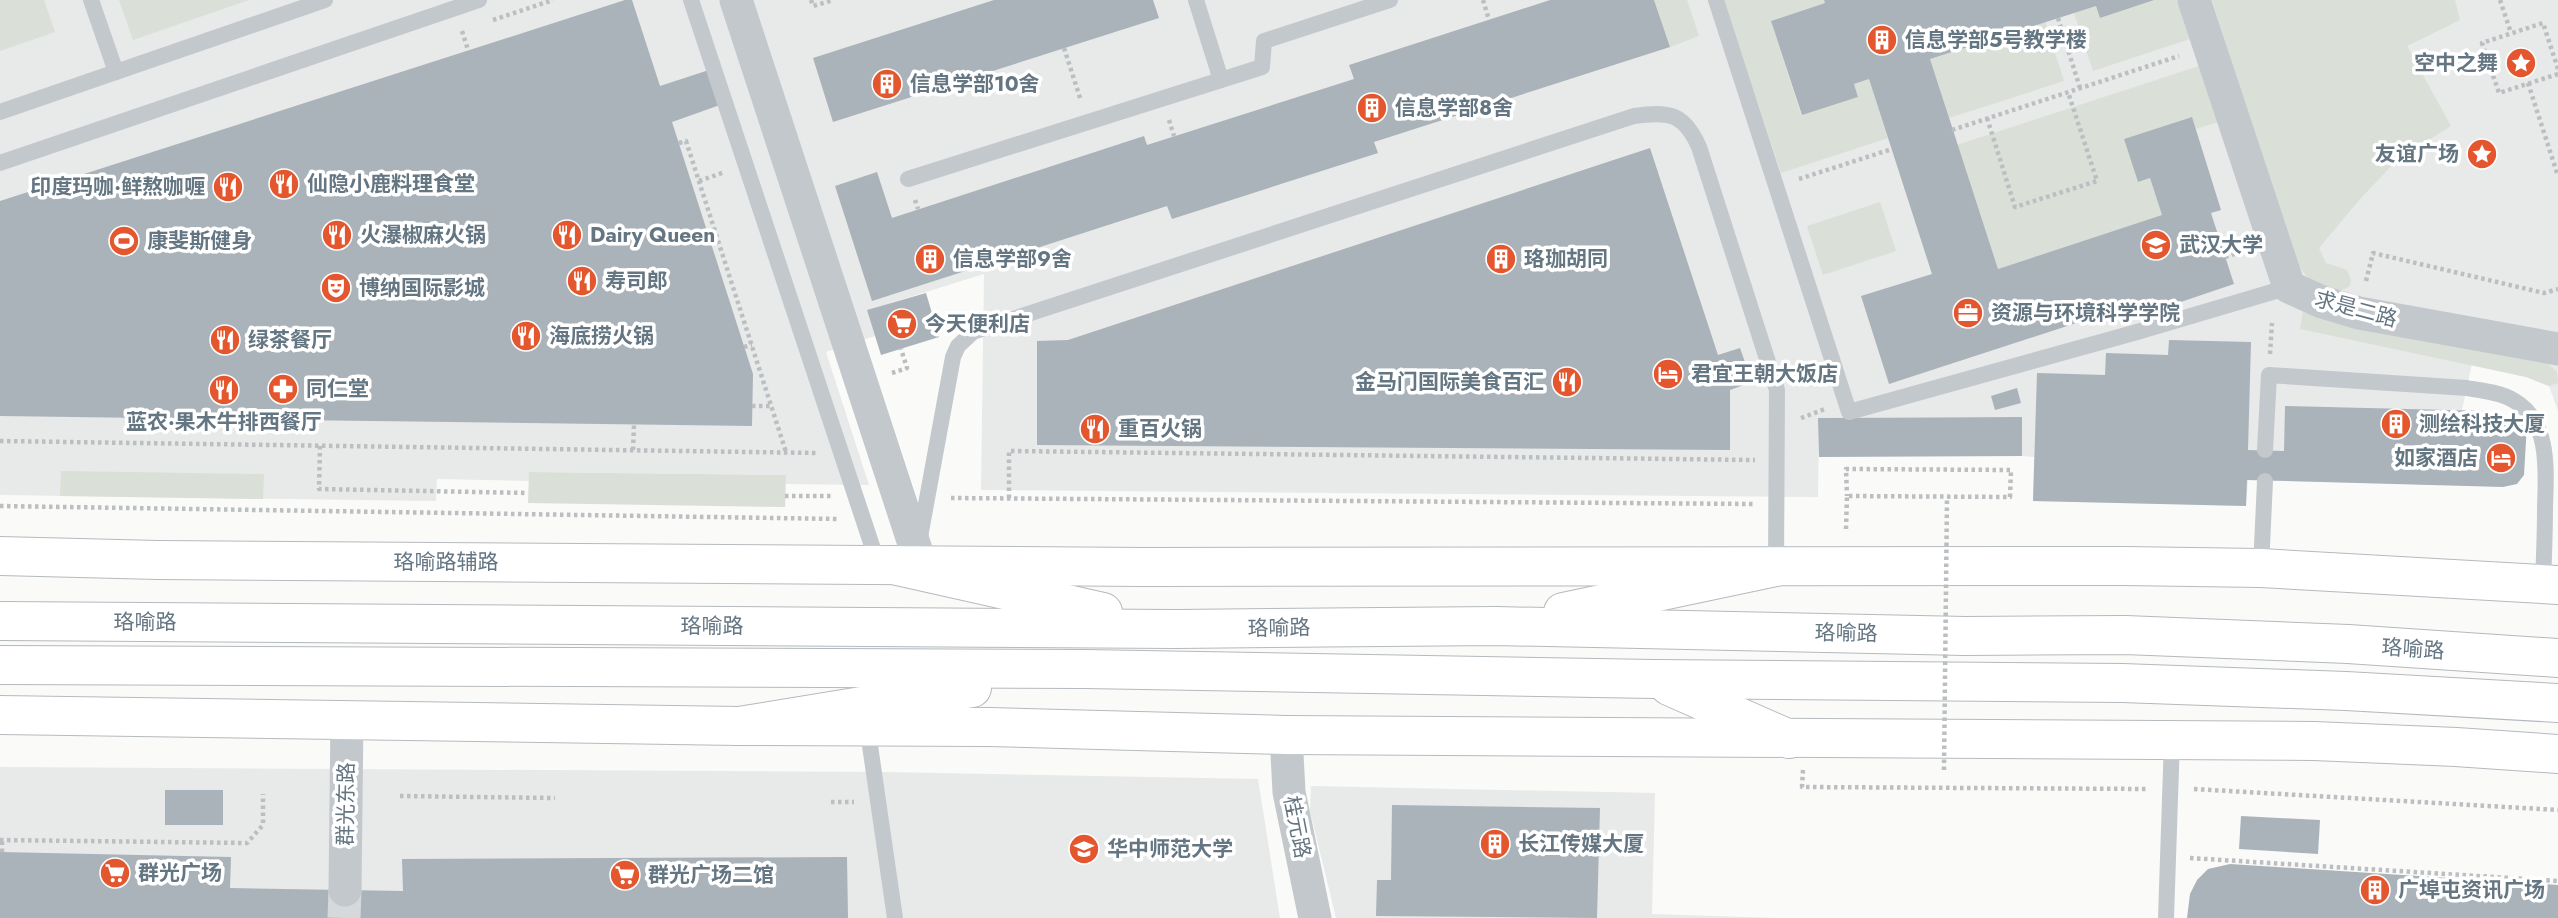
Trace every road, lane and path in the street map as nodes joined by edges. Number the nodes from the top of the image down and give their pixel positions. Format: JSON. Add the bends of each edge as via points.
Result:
{"nodes":[{"id":1,"x":91,"y":0,"type":"edge"},
{"id":2,"x":325,"y":0,"type":"edge"},
{"id":3,"x":478,"y":0,"type":"edge"},
{"id":4,"x":553,"y":0,"type":"edge"},
{"id":5,"x":691,"y":0,"type":"edge"},
{"id":6,"x":736,"y":0,"type":"edge"},
{"id":7,"x":811,"y":0,"type":"edge"},
{"id":8,"x":833,"y":0,"type":"edge"},
{"id":9,"x":1196,"y":0,"type":"edge"},
{"id":10,"x":1390,"y":0,"type":"edge"},
{"id":11,"x":1483,"y":0,"type":"edge"},
{"id":12,"x":1716,"y":0,"type":"edge"},
{"id":13,"x":2194,"y":0,"type":"edge"},
{"id":14,"x":2500,"y":0,"type":"edge"},
{"id":15,"x":2058,"y":18,"type":"dead end"},
{"id":16,"x":1489,"y":20,"type":"dead end"},
{"id":17,"x":488,"y":22,"type":"dead end"},
{"id":18,"x":475,"y":26,"type":"dead end"},
{"id":19,"x":462,"y":30,"type":"dead end"},
{"id":20,"x":2511,"y":33,"type":"junction"},
{"id":21,"x":2209,"y":46,"type":"junction"},
{"id":22,"x":1064,"y":48,"type":"dead end"},
{"id":23,"x":2558,"y":71,"type":"edge"},
{"id":24,"x":116,"y":72,"type":"junction"},
{"id":25,"x":1221,"y":80,"type":"junction"},
{"id":26,"x":2528,"y":83,"type":"junction"},
{"id":27,"x":2080,"y":88,"type":"junction"},
{"id":28,"x":2068,"y":92,"type":"junction"},
{"id":29,"x":0,"y":112,"type":"edge"},
{"id":30,"x":1987,"y":118,"type":"junction"},
{"id":31,"x":1088,"y":122,"type":"junction"},
{"id":32,"x":1952,"y":130,"type":"dead end"},
{"id":33,"x":678,"y":143,"type":"dead end"},
{"id":34,"x":1892,"y":149,"type":"dead end"},
{"id":35,"x":0,"y":163,"type":"edge"},
{"id":36,"x":2558,"y":176,"type":"edge"},
{"id":37,"x":908,"y":179,"type":"dead end"},
{"id":38,"x":1776,"y":186,"type":"junction"},
{"id":39,"x":2289,"y":287,"type":"junction"},
{"id":40,"x":2558,"y":289,"type":"edge"},
{"id":41,"x":2359,"y":313,"type":"junction"},
{"id":42,"x":752,"y":345,"type":"junction"},
{"id":43,"x":744,"y":347,"type":"dead end"},
{"id":44,"x":901,"y":349,"type":"dead end"},
{"id":45,"x":2558,"y":349,"type":"edge"},
{"id":46,"x":904,"y":358,"type":"dead end"},
{"id":47,"x":752,"y":406,"type":"dead end"},
{"id":48,"x":772,"y":406,"type":"junction"},
{"id":49,"x":634,"y":425,"type":"dead end"},
{"id":50,"x":0,"y":441,"type":"edge"},
{"id":51,"x":320,"y":446,"type":"junction"},
{"id":52,"x":633,"y":450,"type":"junction"},
{"id":53,"x":2265,"y":450,"type":"dead end"},
{"id":54,"x":787,"y":453,"type":"junction"},
{"id":55,"x":820,"y":453,"type":"dead end"},
{"id":56,"x":1777,"y":461,"type":"junction"},
{"id":57,"x":2265,"y":481,"type":"dead end"},
{"id":58,"x":831,"y":485,"type":"dead end"},
{"id":59,"x":528,"y":493,"type":"dead end"},
{"id":60,"x":785,"y":496,"type":"dead end"},
{"id":61,"x":1847,"y":496,"type":"junction"},
{"id":62,"x":1947,"y":497,"type":"junction"},
{"id":63,"x":928,"y":498,"type":"junction"},
{"id":64,"x":1009,"y":498,"type":"junction"},
{"id":65,"x":1776,"y":504,"type":"junction"},
{"id":66,"x":0,"y":506,"type":"edge"},
{"id":67,"x":863,"y":519,"type":"junction"},
{"id":68,"x":1846,"y":529,"type":"dead end"},
{"id":69,"x":0,"y":556,"type":"edge"},
{"id":70,"x":902,"y":562,"type":"junction"},
{"id":71,"x":1776,"y":567,"type":"junction"},
{"id":72,"x":2261,"y":568,"type":"junction"},
{"id":73,"x":2550,"y":584,"type":"edge"},
{"id":74,"x":0,"y":621,"type":"edge"},
{"id":75,"x":1496,"y":626,"type":"junction"},
{"id":76,"x":1177,"y":629,"type":"junction"},
{"id":77,"x":2558,"y":658,"type":"edge"},
{"id":78,"x":0,"y":665,"type":"edge"},
{"id":79,"x":1085,"y":670,"type":"junction"},
{"id":80,"x":1654,"y":679,"type":"junction"},
{"id":81,"x":2558,"y":703,"type":"edge"},
{"id":82,"x":0,"y":715,"type":"edge"},
{"id":83,"x":866,"y":716,"type":"junction"},
{"id":84,"x":347,"y":718,"type":"junction"},
{"id":85,"x":1286,"y":735,"type":"junction"},
{"id":86,"x":1789,"y":739,"type":"junction"},
{"id":87,"x":2172,"y":739,"type":"junction"},
{"id":88,"x":2558,"y":754,"type":"edge"},
{"id":89,"x":1944,"y":770,"type":"dead end"},
{"id":90,"x":263,"y":794,"type":"dead end"},
{"id":91,"x":400,"y":796,"type":"dead end"},
{"id":92,"x":555,"y":798,"type":"dead end"},
{"id":93,"x":1,"y":840,"type":"edge"},
{"id":94,"x":2,"y":852,"type":"dead end"},
{"id":95,"x":2168,"y":856,"type":"junction"},
{"id":96,"x":2558,"y":881,"type":"edge"},
{"id":97,"x":345,"y":890,"type":"tunnel mouth"},
{"id":98,"x":895,"y":918,"type":"edge"},
{"id":99,"x":1315,"y":918,"type":"edge"},
{"id":100,"x":2166,"y":918,"type":"edge"}],
"edges":[{"from":1,"to":24,"type":"lane"},
{"from":2,"to":24,"type":"lane"},
{"from":3,"to":35,"type":"lane"},
{"from":4,"to":17,"type":"path"},
{"from":5,"to":67,"type":"lane"},
{"from":6,"to":70,"type":"street"},
{"from":7,"to":8,"type":"path","via":[[813,6]]},
{"from":9,"to":25,"type":"lane"},
{"from":10,"to":25,"type":"lane","via":[[1264,41],[1262,67]]},
{"from":11,"to":16,"type":"path"},
{"from":12,"to":38,"type":"lane"},
{"from":13,"to":21,"type":"street","name":"求是二路"},
{"from":14,"to":20,"type":"path"},
{"from":15,"to":27,"type":"path"},
{"from":18,"to":19,"type":"path"},
{"from":20,"to":23,"type":"path","via":[[2543,23]]},
{"from":20,"to":26,"type":"path","via":[[2482,43],[2490,68],[2499,93]]},
{"from":21,"to":27,"type":"path"},
{"from":21,"to":39,"type":"street","name":"求是二路"},
{"from":22,"to":31,"type":"path"},
{"from":23,"to":26,"type":"path"},
{"from":24,"to":29,"type":"lane"},
{"from":25,"to":31,"type":"lane"},
{"from":26,"to":36,"type":"path"},
{"from":27,"to":28,"type":"path"},
{"from":28,"to":30,"type":"path"},
{"from":28,"to":30,"type":"path","via":[[2097,181],[2085,185],[2015,207]]},
{"from":30,"to":32,"type":"path"},
{"from":31,"to":37,"type":"lane"},
{"from":33,"to":42,"type":"path","via":[[686,141]]},
{"from":34,"to":38,"type":"path"},
{"from":38,"to":39,"type":"lane","via":[[1849,412]]},
{"from":39,"to":41,"type":"street","name":"求是二路"},
{"from":40,"to":41,"type":"path","via":[[2544,293],[2516,288],[2373,253]]},
{"from":41,"to":45,"type":"street","name":"求是二路"},
{"from":42,"to":43,"type":"path"},
{"from":42,"to":48,"type":"path"},
{"from":44,"to":46,"type":"path"},
{"from":47,"to":48,"type":"path"},
{"from":48,"to":54,"type":"path"},
{"from":49,"to":52,"type":"path"},
{"from":50,"to":51,"type":"path"},
{"from":51,"to":52,"type":"path"},
{"from":51,"to":59,"type":"path","via":[[319,489]]},
{"from":52,"to":54,"type":"path"},
{"from":53,"to":73,"type":"lane","via":[[2269,375],[2467,388],[2513,400],[2535,421],[2542,440]]},
{"from":54,"to":55,"type":"path"},
{"from":56,"to":63,"type":"lane","via":[[1777,390],[1699,147],[1685,122],[1661,114],[1621,120],[972,332],[953,357]]},
{"from":56,"to":64,"type":"path","via":[[1009,451]]},
{"from":56,"to":65,"type":"lane"},
{"from":57,"to":72,"type":"lane"},
{"from":58,"to":60,"type":"path","via":[[831,496]]},
{"from":61,"to":62,"type":"path"},
{"from":61,"to":62,"type":"path","via":[[1846,469],[2011,470],[2010,498]]},
{"from":61,"to":68,"type":"path"},
{"from":62,"to":89,"type":"path","bridge":true},
{"from":63,"to":64,"type":"path"},
{"from":63,"to":70,"type":"lane"},
{"from":64,"to":65,"type":"path"},
{"from":65,"to":71,"type":"lane"},
{"from":66,"to":67,"type":"path"},
{"from":67,"to":70,"type":"lane"},
{"from":69,"to":70,"type":"main road","name":"珞喻路辅路"},
{"from":70,"to":71,"type":"main road"},
{"from":70,"to":76,"type":"main road"},
{"from":71,"to":72,"type":"main road"},
{"from":71,"to":75,"type":"main road"},
{"from":72,"to":73,"type":"main road"},
{"from":74,"to":76,"type":"main road","name":"珞喻路"},
{"from":75,"to":76,"type":"main road","name":"珞喻路"},
{"from":75,"to":77,"type":"main road","name":"珞喻路","via":[[2125,635]]},
{"from":78,"to":79,"type":"main road","name":"珞喻路"},
{"from":79,"to":80,"type":"main road","name":"珞喻路"},
{"from":79,"to":83,"type":"main road"},
{"from":80,"to":81,"type":"main road","name":"珞喻路","via":[[2122,683]]},
{"from":80,"to":86,"type":"main road"},
{"from":82,"to":84,"type":"main road"},
{"from":83,"to":84,"type":"main road","via":[[739,726]]},
{"from":83,"to":85,"type":"main road","via":[[989,727]]},
{"from":83,"to":98,"type":"lane"},
{"from":84,"to":97,"type":"street","name":"群光东路"},
{"from":85,"to":86,"type":"main road"},
{"from":85,"to":99,"type":"street","name":"桂元路","via":[[1289,792]]},
{"from":86,"to":87,"type":"main road"},
{"from":87,"to":88,"type":"main road","via":[[2314,741]]},
{"from":87,"to":95,"type":"lane"},
{"from":90,"to":93,"type":"path","via":[[263,825],[247,843]]},
{"from":91,"to":92,"type":"path"},
{"from":93,"to":94,"type":"path"},
{"from":95,"to":96,"type":"path"},
{"from":95,"to":100,"type":"lane"}]}
